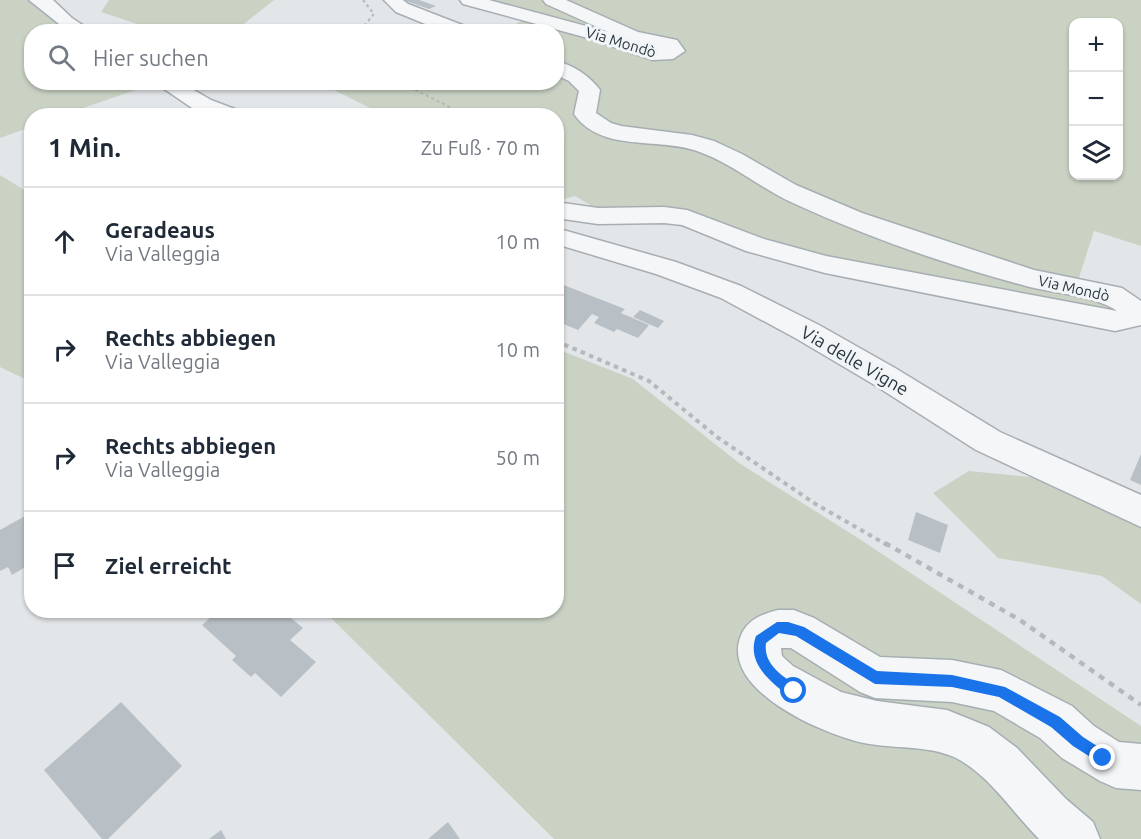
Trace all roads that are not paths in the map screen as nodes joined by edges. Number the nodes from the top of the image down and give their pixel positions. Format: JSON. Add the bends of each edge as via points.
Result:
{"nodes":[{"id":1,"x":38,"y":0,"type":"edge"},
{"id":2,"x":393,"y":0,"type":"edge"},
{"id":3,"x":469,"y":0,"type":"edge"},
{"id":4,"x":552,"y":0,"type":"edge"},
{"id":5,"x":70,"y":24,"type":"edge"},
{"id":6,"x":443,"y":24,"type":"edge"},
{"id":7,"x":558,"y":24,"type":"edge"},
{"id":8,"x":564,"y":26,"type":"edge"},
{"id":9,"x":564,"y":71,"type":"edge"},
{"id":10,"x":178,"y":90,"type":"edge"},
{"id":11,"x":211,"y":108,"type":"edge"},
{"id":12,"x":564,"y":211,"type":"edge"},
{"id":13,"x":564,"y":238,"type":"edge"},
{"id":14,"x":1141,"y":512,"type":"edge"},
{"id":15,"x":1141,"y":766,"type":"edge"},
{"id":16,"x":1076,"y":839,"type":"edge"}],
"edges":[{"from":1,"to":5,"type":"street"},
{"from":2,"to":6,"type":"street","via":[[402,8]]},
{"from":3,"to":7,"type":"street","name":"Via Mondò"},
{"from":4,"to":8,"type":"street","name":"Via Mondò","via":[[633,37],[670,45],[675,51],[654,54]]},
{"from":9,"to":12,"type":"street","name":"Via Mondò","via":[[590,90],[585,114],[596,125],[705,146],[819,205],[1027,277],[1111,295],[1131,307],[1134,316],[1115,321],[848,269],[755,245],[687,218]]},
{"from":10,"to":11,"type":"street"},
{"from":13,"to":14,"type":"street","name":"Via delle Vigne","via":[[731,292],[884,376],[988,441]]},
{"from":15,"to":16,"type":"street","via":[[1116,765],[1078,742],[1056,722],[1001,691],[952,681],[875,677],[788,627],[777,628],[760,640],[759,651],[769,673],[813,701],[863,721],[934,729],[973,743],[990,754],[1057,825]]}]}
